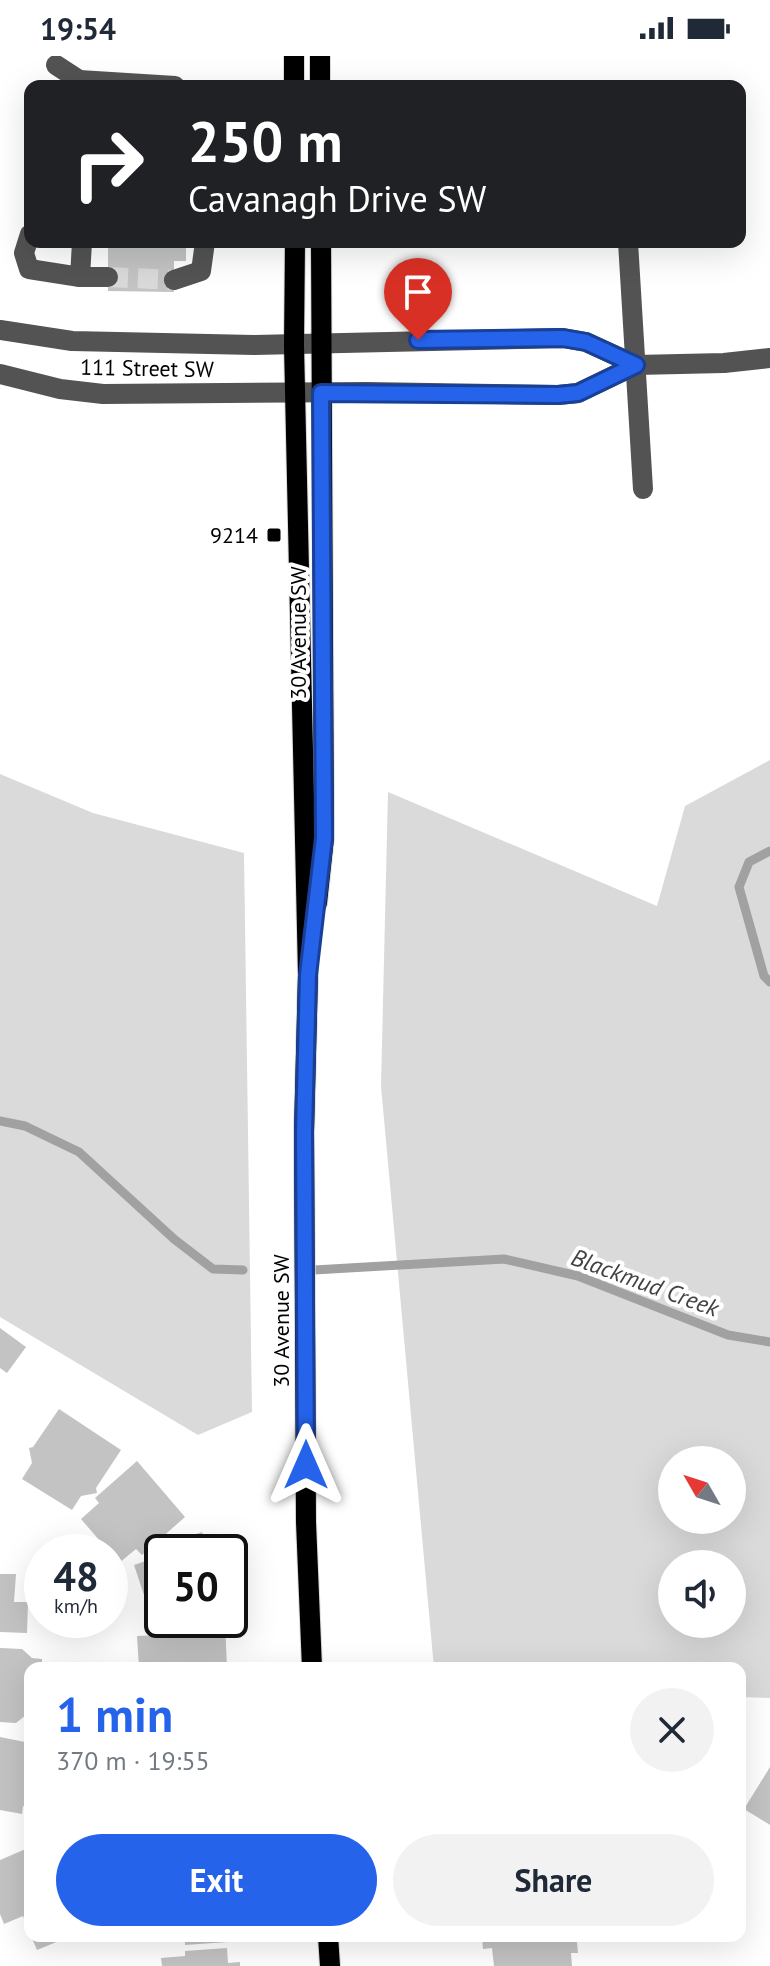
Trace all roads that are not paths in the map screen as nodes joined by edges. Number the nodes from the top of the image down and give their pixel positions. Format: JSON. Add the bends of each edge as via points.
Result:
{"nodes":[{"id":1,"x":294,"y":56,"type":"edge"},
{"id":2,"x":320,"y":56,"type":"edge"},
{"id":3,"x":56,"y":65,"type":"dead end"},
{"id":4,"x":74,"y":80,"type":"edge"},
{"id":5,"x":294,"y":80,"type":"edge"},
{"id":6,"x":320,"y":80,"type":"edge"},
{"id":7,"x":26,"y":248,"type":"edge"},
{"id":8,"x":82,"y":248,"type":"edge"},
{"id":9,"x":204,"y":248,"type":"edge"},
{"id":10,"x":295,"y":248,"type":"edge"},
{"id":11,"x":321,"y":248,"type":"edge"},
{"id":12,"x":628,"y":248,"type":"edge"},
{"id":13,"x":80,"y":277,"type":"junction"},
{"id":14,"x":108,"y":277,"type":"tunnel mouth"},
{"id":15,"x":174,"y":280,"type":"tunnel mouth"},
{"id":16,"x":0,"y":330,"type":"edge"},
{"id":17,"x":294,"y":345,"type":"junction"},
{"id":18,"x":320,"y":345,"type":"junction"},
{"id":19,"x":770,"y":358,"type":"edge"},
{"id":20,"x":636,"y":365,"type":"junction"},
{"id":21,"x":0,"y":374,"type":"edge"},
{"id":22,"x":321,"y":393,"type":"junction"},
{"id":23,"x":296,"y":394,"type":"junction"},
{"id":24,"x":643,"y":489,"type":"dead end"},
{"id":25,"x":308,"y":975,"type":"junction"},
{"id":26,"x":312,"y":1662,"type":"edge"},
{"id":27,"x":328,"y":1942,"type":"edge"},
{"id":28,"x":330,"y":1966,"type":"edge"}],
"edges":[{"from":1,"to":5,"type":"main road"},
{"from":2,"to":6,"type":"main road"},
{"from":3,"to":4,"type":"street"},
{"from":7,"to":13,"type":"street","via":[[29,269]]},
{"from":8,"to":13,"type":"street"},
{"from":9,"to":15,"type":"street","via":[[201,271]]},
{"from":10,"to":17,"type":"main road","name":"30 Avenue SW"},
{"from":11,"to":18,"type":"main road","name":"30 Avenue SW"},
{"from":12,"to":20,"type":"street"},
{"from":13,"to":14,"type":"street"},
{"from":16,"to":17,"type":"street","name":"111 Street SW","via":[[72,341]]},
{"from":17,"to":18,"type":"street","name":"111 Street SW"},
{"from":17,"to":23,"type":"main road","name":"30 Avenue SW"},
{"from":18,"to":20,"type":"street","name":"111 Street SW","via":[[563,338],[586,342]]},
{"from":18,"to":22,"type":"main road","name":"30 Avenue SW"},
{"from":19,"to":20,"type":"street"},
{"from":20,"to":22,"type":"street","name":"111 Street SW","via":[[578,393],[558,395]]},
{"from":20,"to":24,"type":"street"},
{"from":21,"to":23,"type":"street","name":"111 Street SW","via":[[103,394]]},
{"from":22,"to":23,"type":"street","name":"111 Street SW"},
{"from":22,"to":25,"type":"main road","name":"30 Avenue SW","via":[[324,838]]},
{"from":23,"to":25,"type":"main road","name":"30 Avenue SW"},
{"from":25,"to":26,"type":"main road","name":"30 Avenue SW","via":[[306,1522]]},
{"from":27,"to":28,"type":"main road"}]}
